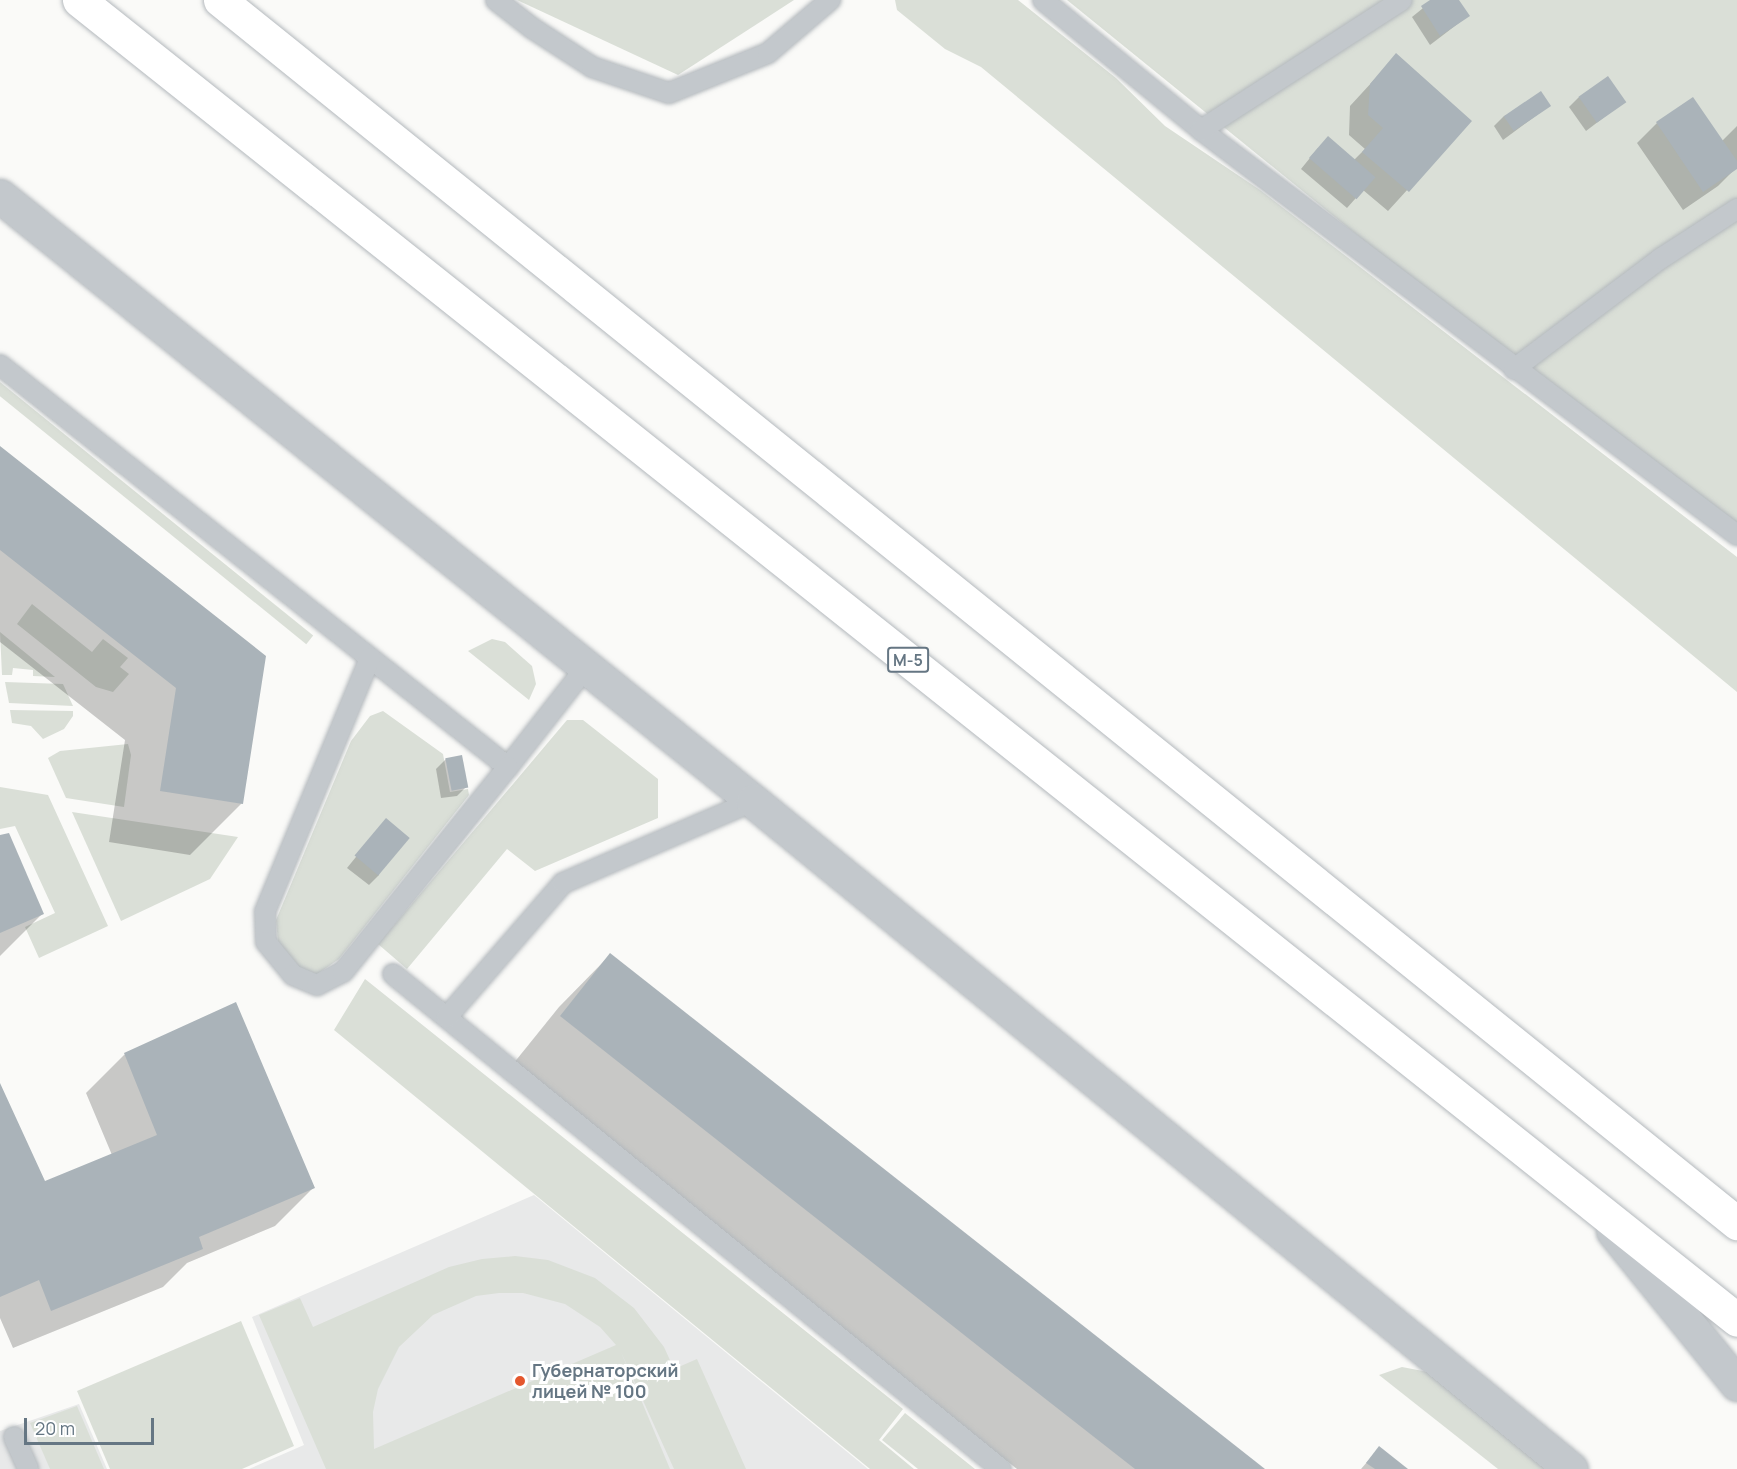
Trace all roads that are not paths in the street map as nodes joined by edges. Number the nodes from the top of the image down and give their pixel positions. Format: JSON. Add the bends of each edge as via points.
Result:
{"nodes":[{"id":1,"x":79,"y":0,"type":"edge"},
{"id":2,"x":220,"y":0,"type":"edge"},
{"id":3,"x":496,"y":0,"type":"edge"},
{"id":4,"x":830,"y":0,"type":"edge"},
{"id":5,"x":1043,"y":0,"type":"edge"},
{"id":6,"x":1402,"y":0,"type":"edge"},
{"id":7,"x":1201,"y":130,"type":"junction"},
{"id":8,"x":0,"y":196,"type":"edge"},
{"id":9,"x":1737,"y":209,"type":"edge"},
{"id":10,"x":0,"y":365,"type":"edge"},
{"id":11,"x":1514,"y":369,"type":"junction"},
{"id":12,"x":1737,"y":535,"type":"edge"},
{"id":13,"x":370,"y":658,"type":"junction"},
{"id":14,"x":586,"y":667,"type":"junction"},
{"id":15,"x":508,"y":767,"type":"junction"},
{"id":16,"x":753,"y":801,"type":"junction"},
{"id":17,"x":393,"y":974,"type":"dead end"},
{"id":18,"x":447,"y":1017,"type":"junction"},
{"id":19,"x":1591,"y":1204,"type":"junction"},
{"id":20,"x":1737,"y":1223,"type":"edge"},
{"id":21,"x":1737,"y":1320,"type":"edge"},
{"id":22,"x":1737,"y":1384,"type":"edge"},
{"id":23,"x":14,"y":1437,"type":"dead end"},
{"id":24,"x":27,"y":1469,"type":"edge"},
{"id":25,"x":1001,"y":1469,"type":"edge"},
{"id":26,"x":1571,"y":1469,"type":"edge"}],
"edges":[{"from":1,"to":19,"type":"highway","number":"М-5"},
{"from":2,"to":20,"type":"highway"},
{"from":3,"to":4,"type":"lane","via":[[592,67],[669,93],[768,53]]},
{"from":5,"to":7,"type":"lane"},
{"from":6,"to":7,"type":"lane"},
{"from":7,"to":11,"type":"lane"},
{"from":8,"to":14,"type":"street"},
{"from":9,"to":11,"type":"lane","via":[[1660,259]]},
{"from":10,"to":13,"type":"lane"},
{"from":11,"to":12,"type":"lane"},
{"from":13,"to":15,"type":"lane"},
{"from":13,"to":15,"type":"lane","via":[[265,912],[266,942],[293,975],[317,985],[343,972]]},
{"from":14,"to":15,"type":"lane"},
{"from":14,"to":16,"type":"street"},
{"from":16,"to":18,"type":"lane","via":[[562,883]]},
{"from":16,"to":26,"type":"street"},
{"from":17,"to":18,"type":"lane"},
{"from":18,"to":25,"type":"lane"},
{"from":19,"to":21,"type":"highway","number":"М-5"},
{"from":19,"to":22,"type":"street"},
{"from":23,"to":24,"type":"lane"}]}
